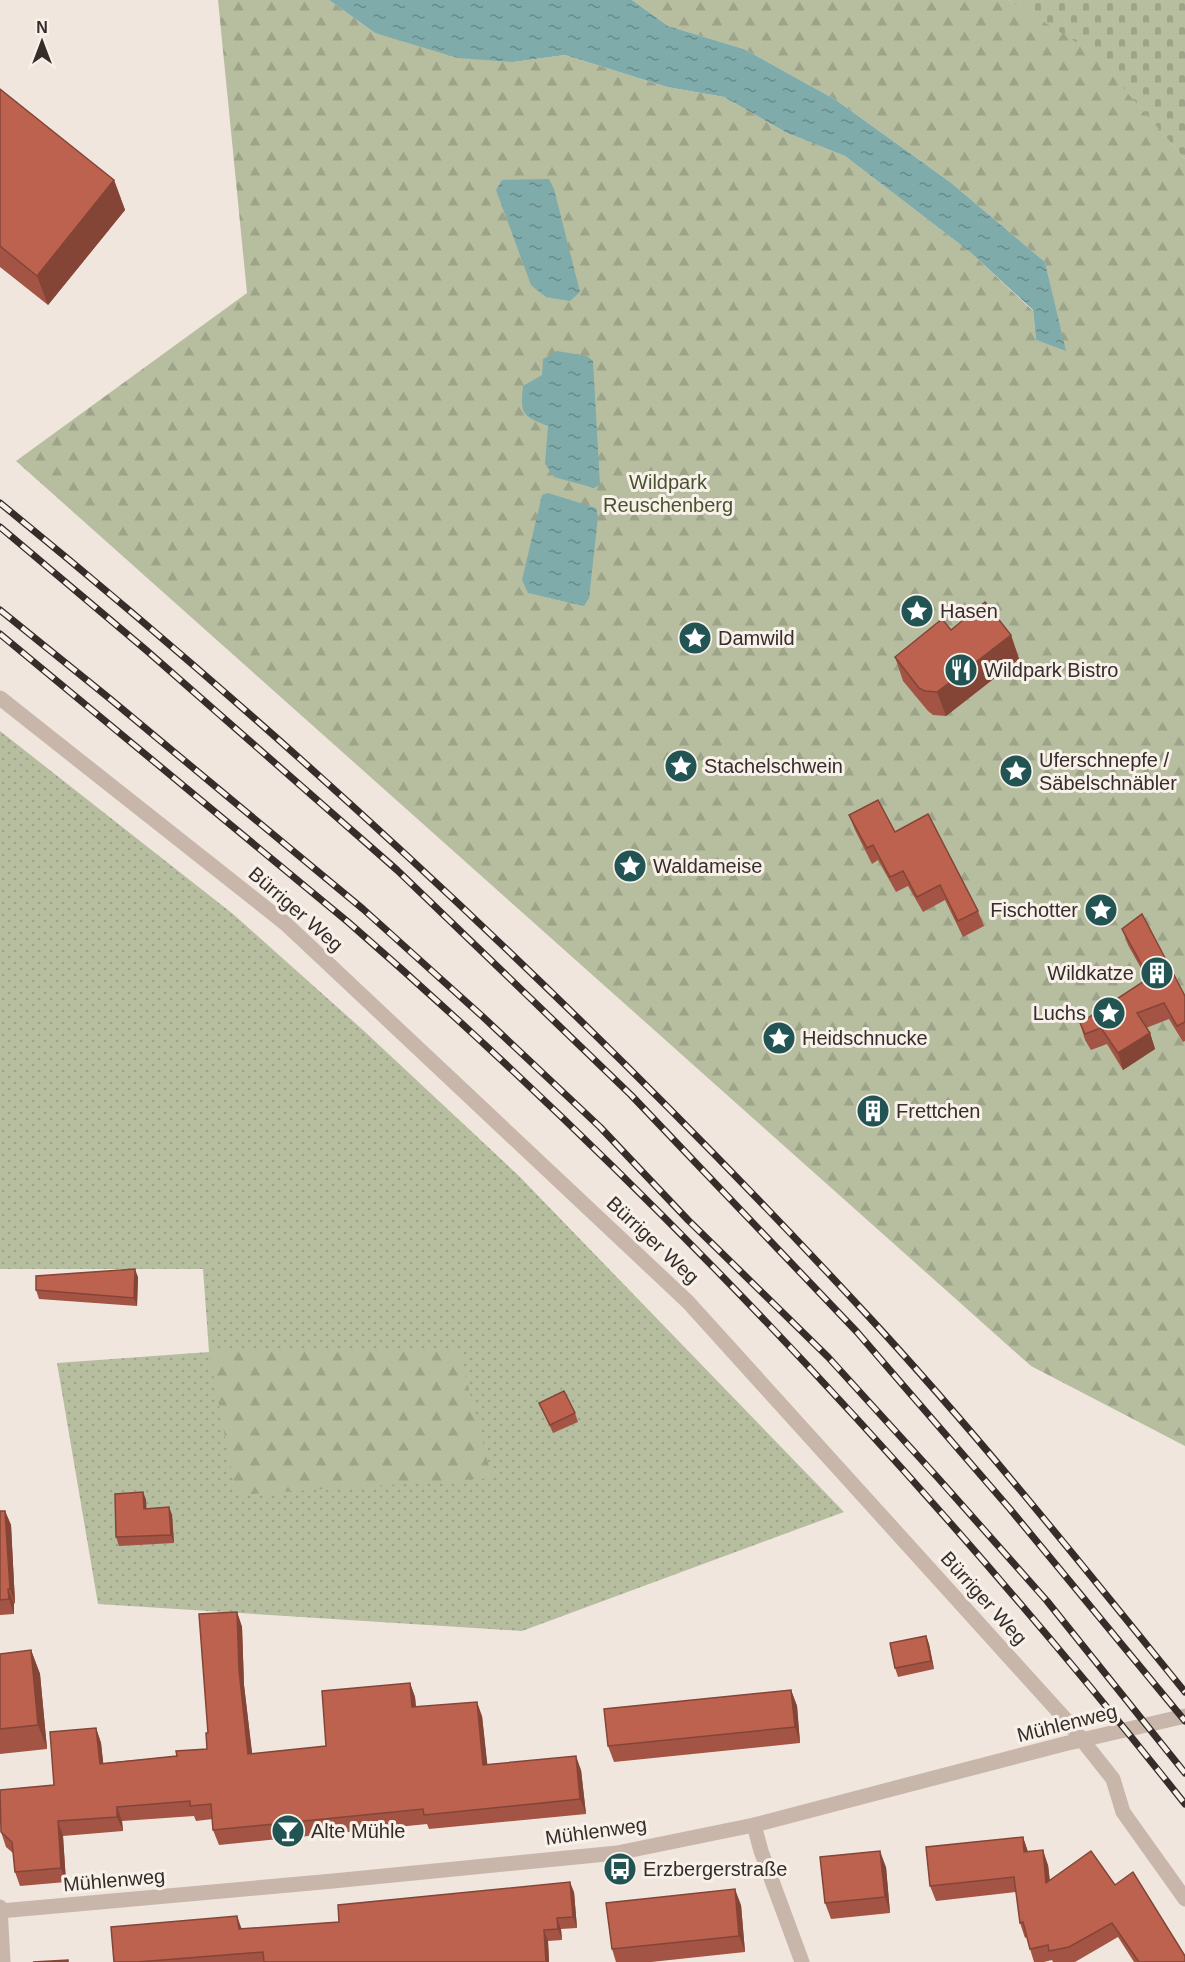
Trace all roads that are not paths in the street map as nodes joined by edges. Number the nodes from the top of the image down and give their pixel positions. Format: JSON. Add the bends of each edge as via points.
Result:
{"nodes":[{"id":1,"x":0,"y":698,"type":"edge"},
{"id":2,"x":1185,"y":1716,"type":"edge"},
{"id":3,"x":754,"y":1825,"type":"junction"},
{"id":4,"x":1185,"y":1899,"type":"edge"},
{"id":5,"x":0,"y":1910,"type":"edge"},
{"id":6,"x":3,"y":1962,"type":"edge"},
{"id":7,"x":801,"y":1962,"type":"edge"}],
"edges":[{"from":1,"to":4,"type":"street","name":"Bürriger Weg","via":[[286,924],[688,1302],[1067,1721],[1113,1779],[1123,1812]]},
{"from":2,"to":3,"type":"street","name":"Mühlenweg"},
{"from":3,"to":5,"type":"street","name":"Mühlenweg","via":[[617,1853]]},
{"from":3,"to":7,"type":"street"},
{"from":5,"to":6,"type":"street"}]}
